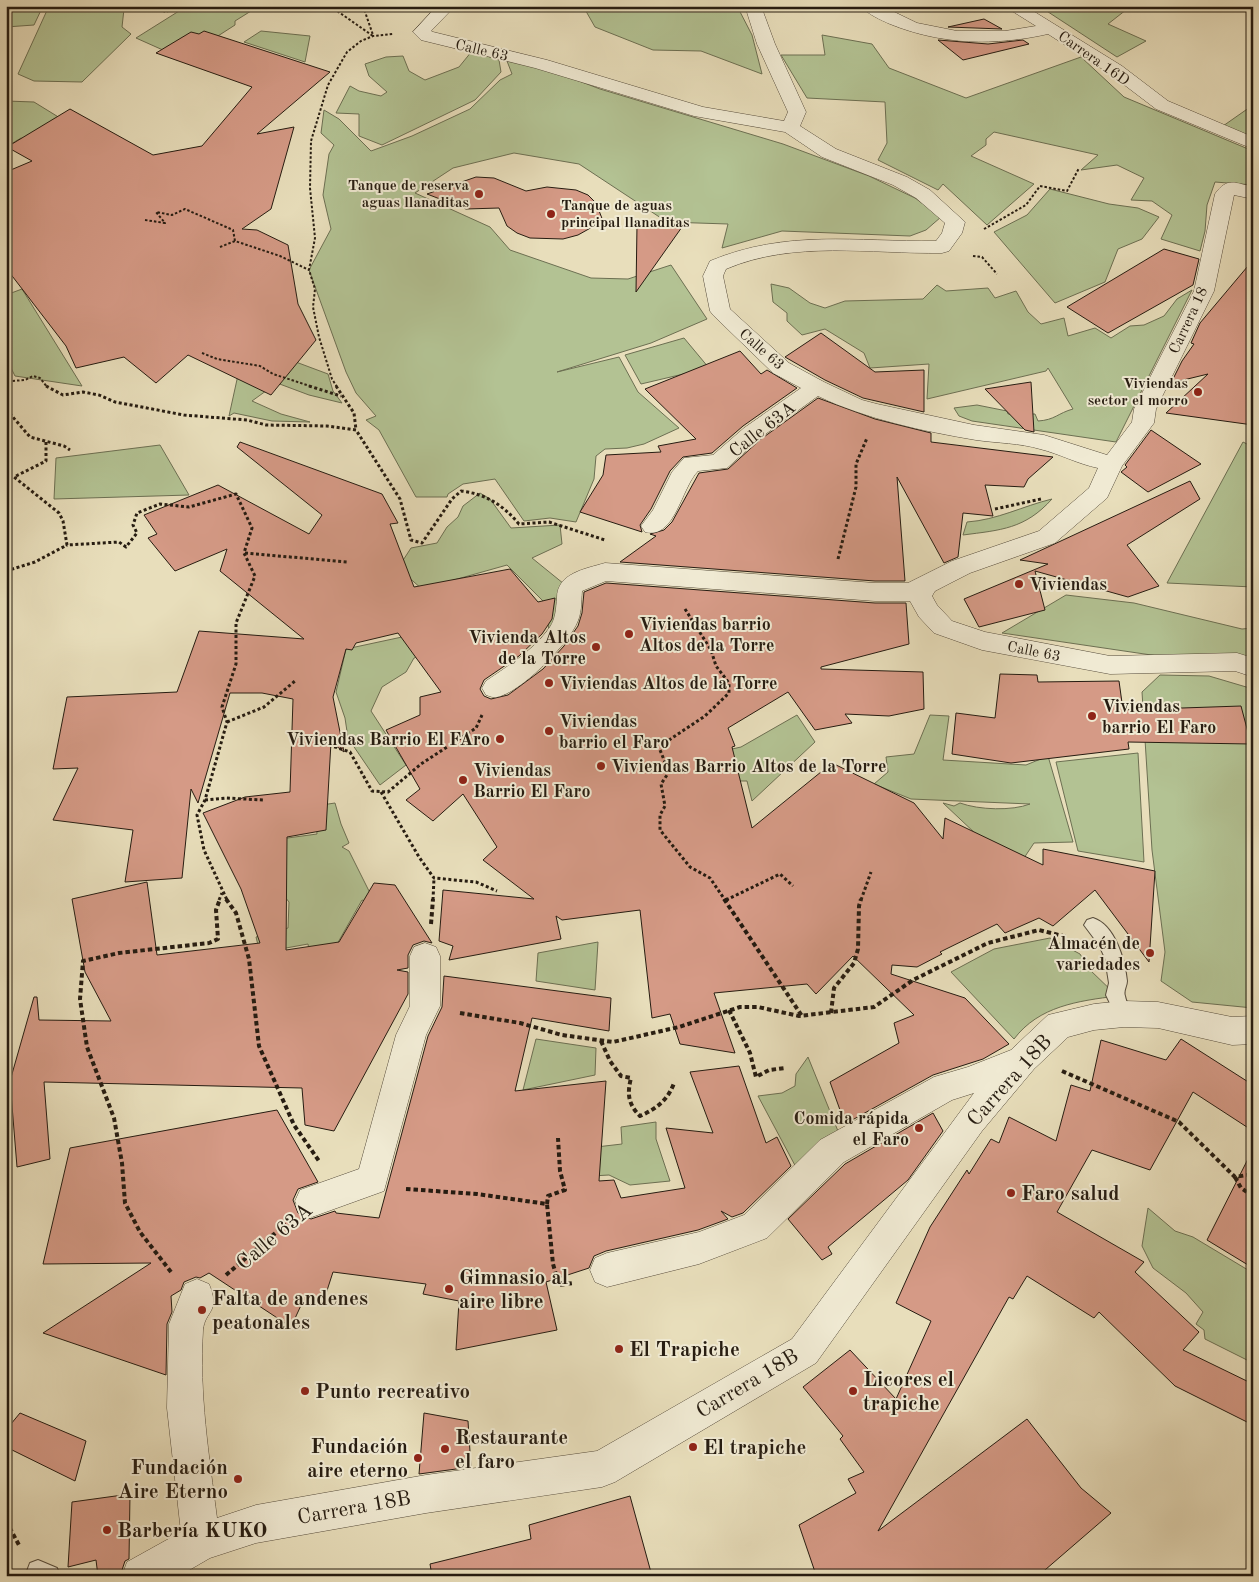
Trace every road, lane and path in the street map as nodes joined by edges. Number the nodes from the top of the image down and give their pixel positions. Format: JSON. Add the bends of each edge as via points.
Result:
{"nodes":[{"id":1,"x":157,"y":6,"type":"edge"},
{"id":2,"x":179,"y":6,"type":"edge"},
{"id":3,"x":330,"y":6,"type":"edge"},
{"id":4,"x":363,"y":6,"type":"edge"},
{"id":5,"x":447,"y":6,"type":"edge"},
{"id":6,"x":753,"y":6,"type":"edge"},
{"id":7,"x":869,"y":6,"type":"edge"},
{"id":8,"x":1012,"y":6,"type":"edge"},
{"id":9,"x":1051,"y":28,"type":"junction"},
{"id":10,"x":421,"y":32,"type":"junction"},
{"id":11,"x":373,"y":36,"type":"junction"},
{"id":12,"x":790,"y":128,"type":"junction"},
{"id":13,"x":1253,"y":144,"type":"edge"},
{"id":14,"x":1079,"y":168,"type":"dead end"},
{"id":15,"x":1250,"y":192,"type":"edge"},
{"id":16,"x":145,"y":220,"type":"dead end"},
{"id":17,"x":948,"y":238,"type":"junction"},
{"id":18,"x":235,"y":241,"type":"junction"},
{"id":19,"x":220,"y":247,"type":"dead end"},
{"id":20,"x":308,"y":270,"type":"junction"},
{"id":21,"x":202,"y":353,"type":"dead end"},
{"id":22,"x":7,"y":387,"type":"edge"},
{"id":23,"x":816,"y":387,"type":"junction"},
{"id":24,"x":6,"y":393,"type":"edge"},
{"id":25,"x":343,"y":396,"type":"junction"},
{"id":26,"x":6,"y":408,"type":"edge"},
{"id":27,"x":877,"y":411,"type":"junction"},
{"id":28,"x":356,"y":430,"type":"junction"},
{"id":29,"x":46,"y":442,"type":"junction"},
{"id":30,"x":70,"y":450,"type":"dead end"},
{"id":31,"x":1112,"y":464,"type":"junction"},
{"id":32,"x":653,"y":526,"type":"dead end"},
{"id":33,"x":67,"y":545,"type":"junction"},
{"id":34,"x":244,"y":552,"type":"junction"},
{"id":35,"x":347,"y":562,"type":"dead end"},
{"id":36,"x":6,"y":570,"type":"edge"},
{"id":37,"x":617,"y":573,"type":"junction"},
{"id":38,"x":926,"y":585,"type":"junction"},
{"id":39,"x":838,"y":587,"type":"junction"},
{"id":40,"x":681,"y":602,"type":"dead end"},
{"id":41,"x":1253,"y":668,"type":"edge"},
{"id":42,"x":295,"y":681,"type":"dead end"},
{"id":43,"x":495,"y":688,"type":"dead end"},
{"id":44,"x":227,"y":722,"type":"junction"},
{"id":45,"x":476,"y":728,"type":"dead end"},
{"id":46,"x":330,"y":745,"type":"dead end"},
{"id":47,"x":380,"y":792,"type":"junction"},
{"id":48,"x":205,"y":800,"type":"junction"},
{"id":49,"x":264,"y":800,"type":"dead end"},
{"id":50,"x":871,"y":872,"type":"dead end"},
{"id":51,"x":434,"y":878,"type":"junction"},
{"id":52,"x":793,"y":886,"type":"dead end"},
{"id":53,"x":497,"y":891,"type":"dead end"},
{"id":54,"x":222,"y":893,"type":"junction"},
{"id":55,"x":726,"y":900,"type":"junction"},
{"id":56,"x":1093,"y":925,"type":"dead end"},
{"id":57,"x":1071,"y":939,"type":"dead end"},
{"id":58,"x":425,"y":956,"type":"joint"},
{"id":59,"x":425,"y":1006,"type":"junction"},
{"id":60,"x":729,"y":1010,"type":"junction"},
{"id":61,"x":832,"y":1013,"type":"junction"},
{"id":62,"x":1124,"y":1014,"type":"junction"},
{"id":63,"x":802,"y":1016,"type":"junction"},
{"id":64,"x":1253,"y":1030,"type":"edge"},
{"id":65,"x":601,"y":1040,"type":"junction"},
{"id":66,"x":1024,"y":1059,"type":"junction"},
{"id":67,"x":785,"y":1068,"type":"dead end"},
{"id":68,"x":674,"y":1083,"type":"dead end"},
{"id":69,"x":558,"y":1138,"type":"dead end"},
{"id":70,"x":1253,"y":1174,"type":"edge"},
{"id":71,"x":1235,"y":1177,"type":"junction"},
{"id":72,"x":344,"y":1192,"type":"junction"},
{"id":73,"x":1253,"y":1196,"type":"edge"},
{"id":74,"x":312,"y":1201,"type":"joint"},
{"id":75,"x":547,"y":1204,"type":"junction"},
{"id":76,"x":607,"y":1270,"type":"joint"},
{"id":77,"x":196,"y":1301,"type":"junction"},
{"id":78,"x":201,"y":1542,"type":"junction"},
{"id":79,"x":141,"y":1576,"type":"edge"}],
"edges":[{"from":1,"to":2,"type":"path","via":[[156,9],[166,12]]},
{"from":3,"to":11,"type":"path"},
{"from":4,"to":11,"type":"path"},
{"from":5,"to":10,"type":"street"},
{"from":6,"to":12,"type":"street","via":[[766,44],[797,112]]},
{"from":7,"to":9,"type":"street","name":"Carrera 16D","via":[[893,21],[963,37],[1016,36]]},
{"from":8,"to":9,"type":"street"},
{"from":9,"to":13,"type":"street","name":"Carrera 16D","via":[[1116,70],[1162,105]]},
{"from":10,"to":11,"type":"path"},
{"from":10,"to":12,"type":"street","name":"Calle 63","via":[[435,39],[541,64],[700,112]]},
{"from":11,"to":20,"type":"path","via":[[361,41],[341,60],[328,85],[311,141],[310,188],[315,238]]},
{"from":12,"to":17,"type":"street","name":"Calle 63","via":[[829,153],[923,194],[954,222]]},
{"from":14,"to":17,"type":"path","via":[[1066,191],[1040,186],[1026,205],[989,228]]},
{"from":15,"to":31,"type":"street","name":"Carrera 18","via":[[1230,188],[1225,194],[1204,291],[1145,409],[1143,423]]},
{"from":16,"to":18,"type":"path","via":[[165,223],[156,212],[172,215],[185,209],[226,225],[233,230]]},
{"from":17,"to":23,"type":"street","name":"Calle 63","via":[[942,247],[816,245],[762,249],[734,256],[717,265],[713,276],[720,311],[781,368]]},
{"from":18,"to":19,"type":"path"},
{"from":18,"to":20,"type":"path","via":[[280,256]]},
{"from":20,"to":25,"type":"path","via":[[314,288],[313,307],[319,337],[332,379]]},
{"from":21,"to":25,"type":"path","via":[[217,359],[260,366],[273,374]]},
{"from":22,"to":24,"type":"path"},
{"from":22,"to":28,"type":"path","via":[[12,381],[32,376],[63,395],[84,392],[115,402],[184,415],[247,420],[266,425]]},
{"from":23,"to":27,"type":"street","name":"Calle 63","via":[[854,405]]},
{"from":23,"to":32,"type":"street","name":"Calle 63A","via":[[752,433],[719,463],[692,462],[681,472],[661,518]]},
{"from":25,"to":28,"type":"path","via":[[354,413]]},
{"from":26,"to":29,"type":"path","via":[[30,437]]},
{"from":27,"to":31,"type":"street","name":"Calle 63","via":[[974,432],[1044,442],[1085,458]]},
{"from":27,"to":39,"type":"path","via":[[856,464],[856,487],[838,556]]},
{"from":28,"to":37,"type":"path","via":[[400,498],[411,540],[422,543],[461,491],[478,492],[507,510],[519,524],[549,522],[613,542],[618,549]]},
{"from":29,"to":30,"type":"path"},
{"from":29,"to":33,"type":"path","via":[[46,461],[14,477],[58,511],[64,521]]},
{"from":31,"to":38,"type":"street","via":[[1099,492],[1047,537],[961,567]]},
{"from":33,"to":34,"type":"path","via":[[118,542],[126,547],[137,533],[133,525],[137,513],[160,504],[189,507],[236,494],[252,528]]},
{"from":33,"to":36,"type":"path","via":[[35,562]]},
{"from":34,"to":35,"type":"path"},
{"from":34,"to":44,"type":"path","via":[[255,576],[242,602],[234,630],[237,658],[223,698],[222,714]]},
{"from":37,"to":39,"type":"street"},
{"from":37,"to":43,"type":"street","via":[[605,572],[570,587],[568,614],[562,628],[540,655]]},
{"from":38,"to":39,"type":"street","via":[[912,592]]},
{"from":38,"to":41,"type":"street","name":"Calle 63","via":[[920,596],[928,611],[943,627],[982,641],[1110,665],[1237,662]]},
{"from":40,"to":55,"type":"path","via":[[729,684],[729,693],[660,750],[669,772],[661,784],[665,806],[660,815],[660,830],[690,867],[710,878]]},
{"from":42,"to":44,"type":"path","via":[[265,709]]},
{"from":44,"to":48,"type":"path"},
{"from":45,"to":47,"type":"path","via":[[421,764],[388,792]]},
{"from":46,"to":47,"type":"path","via":[[350,752],[372,791]]},
{"from":47,"to":51,"type":"path"},
{"from":48,"to":49,"type":"path"},
{"from":48,"to":54,"type":"path","via":[[196,815],[200,837]]},
{"from":50,"to":61,"type":"path","via":[[858,906],[858,949],[854,963],[834,988]]},
{"from":51,"to":53,"type":"path","via":[[476,882]]},
{"from":51,"to":58,"type":"path","via":[[433,917]]},
{"from":52,"to":55,"type":"path","via":[[780,874]]},
{"from":54,"to":72,"type":"path","via":[[236,913],[248,959],[259,1046],[294,1126]]},
{"from":54,"to":77,"type":"path","via":[[216,910],[218,939],[90,959],[83,961],[80,973],[87,1047],[114,1118],[126,1203],[140,1232]]},
{"from":55,"to":63,"type":"path"},
{"from":56,"to":62,"type":"lane","via":[[1106,940],[1114,958],[1118,983],[1115,995]]},
{"from":57,"to":61,"type":"path","via":[[1038,930],[988,943],[913,980],[874,1006]]},
{"from":58,"to":59,"type":"street","name":"Calle 63A"},
{"from":59,"to":65,"type":"path"},
{"from":59,"to":72,"type":"street","name":"Calle 63A","via":[[412,1035],[372,1180]]},
{"from":60,"to":63,"type":"path","via":[[758,1007]]},
{"from":60,"to":65,"type":"path","via":[[679,1027],[613,1042]]},
{"from":60,"to":67,"type":"path","via":[[750,1053],[756,1077],[769,1070]]},
{"from":61,"to":63,"type":"path"},
{"from":62,"to":64,"type":"street","name":"Carrera 18B","via":[[1158,1015],[1232,1031]]},
{"from":62,"to":66,"type":"street","name":"Carrera 18B","via":[[1059,1025]]},
{"from":65,"to":68,"type":"path","via":[[621,1076],[631,1078],[627,1096],[631,1108],[640,1116],[662,1104],[672,1092]]},
{"from":66,"to":71,"type":"path","via":[[1070,1074],[1179,1122]]},
{"from":66,"to":76,"type":"street","via":[[945,1087],[832,1151],[755,1227],[699,1248]]},
{"from":66,"to":78,"type":"street","name":"Carrera 18B","via":[[952,1146],[804,1351],[602,1469],[426,1494],[265,1522]]},
{"from":69,"to":75,"type":"path","via":[[565,1190],[548,1196]]},
{"from":70,"to":71,"type":"path"},
{"from":71,"to":73,"type":"path","via":[[1241,1188]]},
{"from":72,"to":74,"type":"street","name":"Calle 63A"},
{"from":72,"to":75,"type":"path","via":[[444,1191]]},
{"from":74,"to":77,"type":"path","name":"Calle 63A"},
{"from":75,"to":76,"type":"path","via":[[553,1264],[559,1285],[582,1281]]},
{"from":77,"to":78,"type":"street","via":[[186,1324],[185,1408]]},
{"from":78,"to":79,"type":"street","name":"Carrera 18B"}]}
